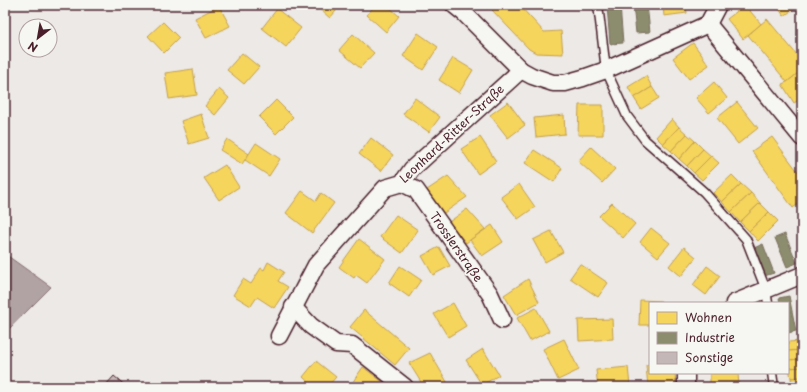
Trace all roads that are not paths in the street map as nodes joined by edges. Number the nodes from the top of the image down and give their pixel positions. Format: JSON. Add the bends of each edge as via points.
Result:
{"nodes":[{"id":1,"x":454,"y":5,"type":"edge"},
{"id":2,"x":598,"y":5,"type":"edge"},
{"id":3,"x":718,"y":5,"type":"edge"},
{"id":4,"x":708,"y":24,"type":"junction"},
{"id":5,"x":521,"y":70,"type":"junction"},
{"id":6,"x":606,"y":70,"type":"junction"},
{"id":7,"x":802,"y":138,"type":"edge"},
{"id":8,"x":402,"y":183,"type":"junction"},
{"id":9,"x":802,"y":275,"type":"edge"},
{"id":10,"x":767,"y":297,"type":"edge"},
{"id":11,"x":740,"y":302,"type":"edge"},
{"id":12,"x":293,"y":307,"type":"junction"},
{"id":13,"x":502,"y":320,"type":"dead end"},
{"id":14,"x":278,"y":336,"type":"dead end"},
{"id":15,"x":686,"y":374,"type":"edge"},
{"id":16,"x":772,"y":374,"type":"edge"},
{"id":17,"x":405,"y":387,"type":"edge"},
{"id":18,"x":686,"y":387,"type":"edge"},
{"id":19,"x":774,"y":387,"type":"edge"}],
"edges":[{"from":1,"to":5,"type":"street"},
{"from":2,"to":6,"type":"lane"},
{"from":3,"to":4,"type":"street"},
{"from":4,"to":6,"type":"street"},
{"from":4,"to":7,"type":"street"},
{"from":5,"to":6,"type":"street","via":[[543,81],[565,83]]},
{"from":5,"to":8,"type":"street","name":"Leonhard-Ritter-Straße","via":[[412,169]]},
{"from":6,"to":10,"type":"lane","via":[[627,116],[645,140],[704,192],[746,239]]},
{"from":8,"to":12,"type":"street","name":"Leonhard-Ritter-Straße","via":[[385,188],[324,254]]},
{"from":8,"to":13,"type":"street","name":"Trosslerstraße","via":[[416,190],[490,294]]},
{"from":9,"to":10,"type":"street"},
{"from":10,"to":11,"type":"street"},
{"from":12,"to":14,"type":"street","name":"Leonhard-Ritter-Straße"},
{"from":12,"to":17,"type":"street","via":[[311,326],[336,344],[352,345]]},
{"from":15,"to":18,"type":"street"},
{"from":16,"to":19,"type":"lane"}]}
